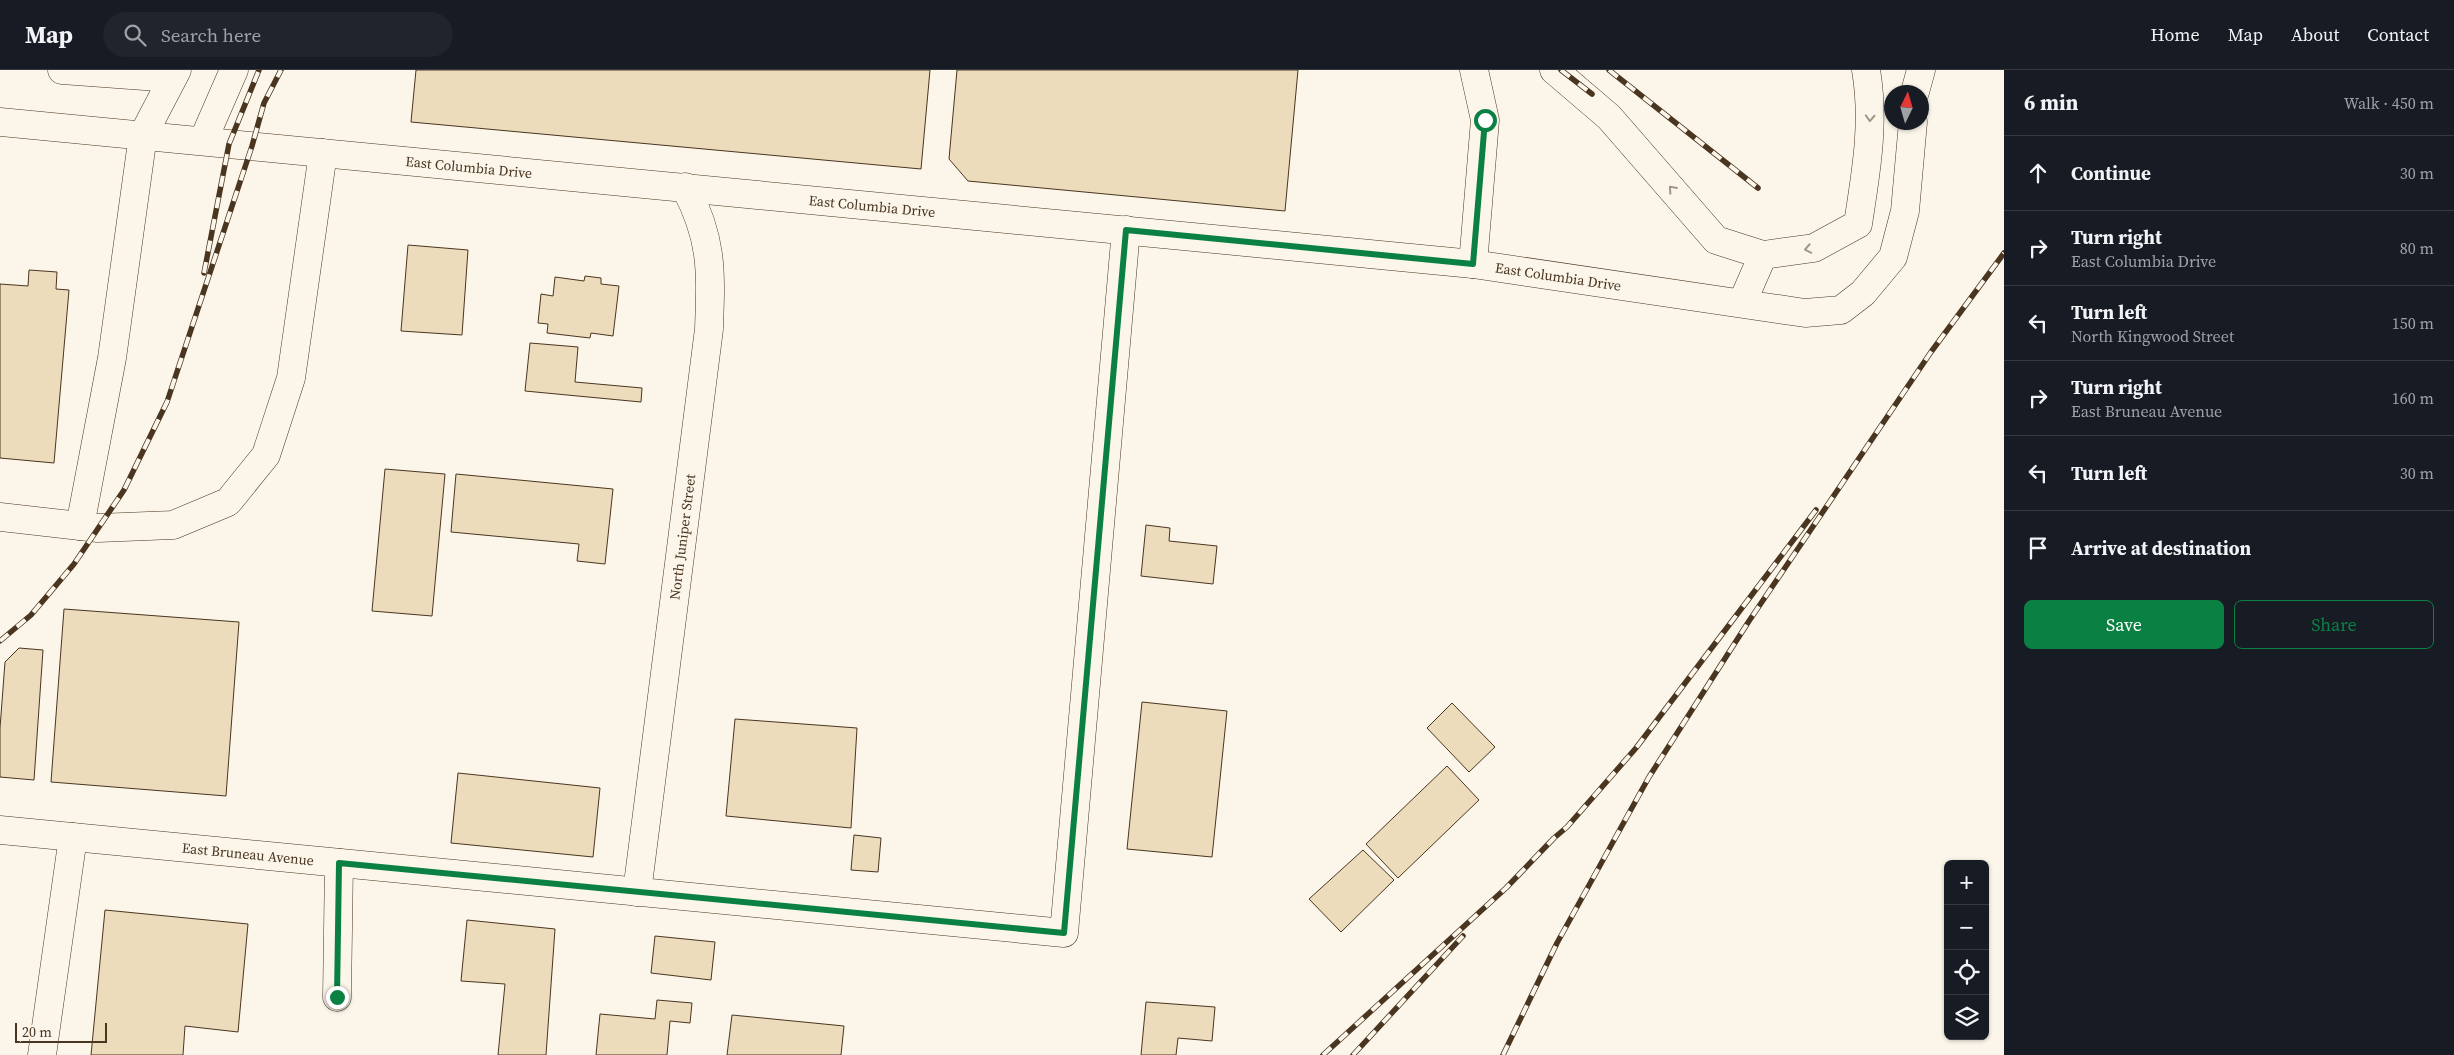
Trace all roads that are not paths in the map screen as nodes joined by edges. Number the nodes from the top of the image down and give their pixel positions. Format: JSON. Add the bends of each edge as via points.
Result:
{"nodes":[{"id":1,"x":62,"y":70,"type":"edge"},
{"id":2,"x":234,"y":70,"type":"edge"},
{"id":3,"x":1474,"y":70,"type":"edge"},
{"id":4,"x":1554,"y":70,"type":"edge"},
{"id":5,"x":1866,"y":70,"type":"edge"},
{"id":6,"x":1921,"y":70,"type":"edge"},
{"id":7,"x":174,"y":74,"type":"edge"},
{"id":8,"x":1917,"y":85,"type":"edge"},
{"id":9,"x":0,"y":122,"type":"edge"},
{"id":10,"x":1911,"y":130,"type":"edge"},
{"id":11,"x":144,"y":135,"type":"junction"},
{"id":12,"x":203,"y":141,"type":"junction"},
{"id":13,"x":324,"y":153,"type":"junction"},
{"id":14,"x":685,"y":187,"type":"junction"},
{"id":15,"x":1126,"y":230,"type":"junction"},
{"id":16,"x":1763,"y":255,"type":"junction"},
{"id":17,"x":1473,"y":264,"type":"junction"},
{"id":18,"x":1742,"y":303,"type":"junction"},
{"id":19,"x":0,"y":516,"type":"edge"},
{"id":20,"x":80,"y":526,"type":"junction"},
{"id":21,"x":0,"y":830,"type":"edge"},
{"id":22,"x":73,"y":837,"type":"junction"},
{"id":23,"x":339,"y":863,"type":"junction"},
{"id":24,"x":636,"y":892,"type":"junction"},
{"id":25,"x":337,"y":997,"type":"dead end"},
{"id":26,"x":42,"y":1055,"type":"edge"}],
"edges":[{"from":1,"to":7,"type":"street"},
{"from":2,"to":12,"type":"street"},
{"from":3,"to":17,"type":"street","via":[[1485,120]]},
{"from":16,"to":4,"type":"street","one_way":true,"via":[[1716,240],[1609,117]]},
{"from":5,"to":16,"type":"street","one_way":true,"via":[[1871,99],[1869,146],[1858,224],[1814,248]]},
{"from":6,"to":8,"type":"street"},
{"from":7,"to":11,"type":"street"},
{"from":9,"to":11,"type":"street","name":"East Columbia Drive"},
{"from":10,"to":18,"type":"street","name":"East Columbia Drive","via":[[1905,211],[1893,257],[1863,293],[1841,310],[1805,313]]},
{"from":11,"to":12,"type":"street","name":"East Columbia Drive"},
{"from":11,"to":20,"type":"street","via":[[112,358]]},
{"from":12,"to":13,"type":"street","name":"East Columbia Drive"},
{"from":13,"to":14,"type":"street","name":"East Columbia Drive"},
{"from":13,"to":20,"type":"street","via":[[291,378],[266,455],[228,502],[173,525]]},
{"from":14,"to":15,"type":"street","name":"East Columbia Drive"},
{"from":14,"to":24,"type":"street","name":"North Juniper Street","via":[[705,233],[710,272],[709,329]]},
{"from":15,"to":17,"type":"street","name":"East Columbia Drive"},
{"from":15,"to":24,"type":"street","name":"East Bruneau Avenue","via":[[1064,933]]},
{"from":16,"to":18,"type":"street"},
{"from":17,"to":18,"type":"street","name":"East Columbia Drive"},
{"from":19,"to":20,"type":"street"},
{"from":21,"to":22,"type":"street","name":"East Bruneau Avenue"},
{"from":22,"to":23,"type":"street","name":"East Bruneau Avenue"},
{"from":22,"to":26,"type":"street"},
{"from":23,"to":24,"type":"street","name":"East Bruneau Avenue"},
{"from":23,"to":25,"type":"street"}]}
